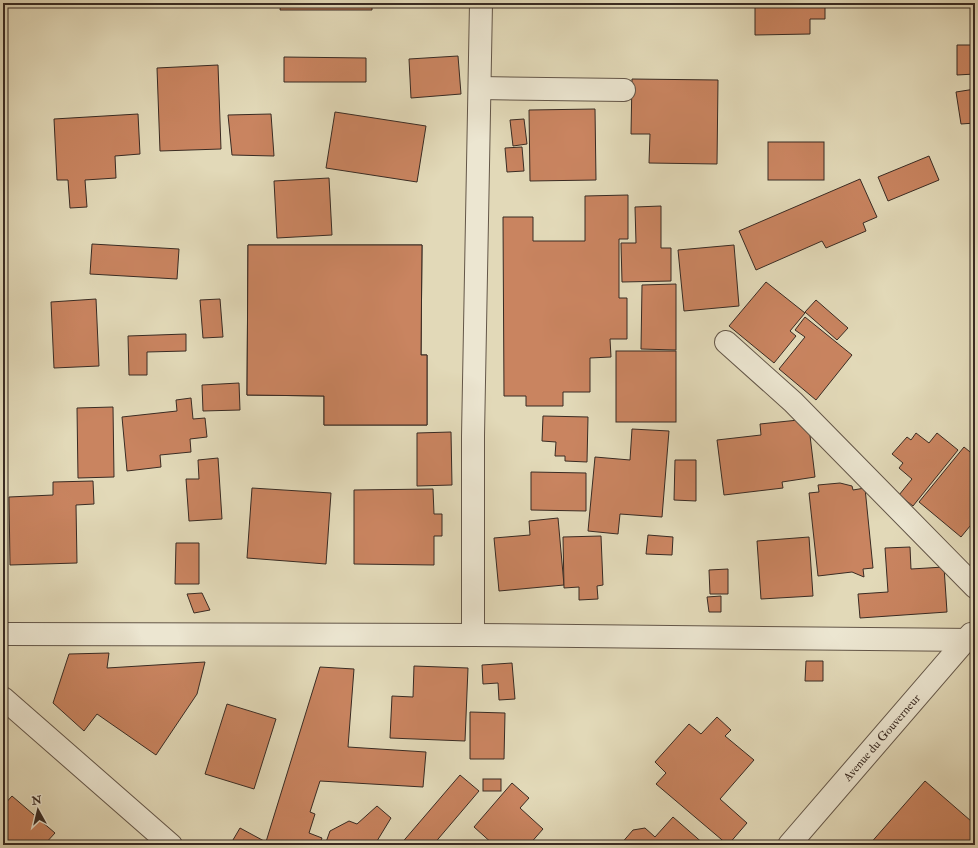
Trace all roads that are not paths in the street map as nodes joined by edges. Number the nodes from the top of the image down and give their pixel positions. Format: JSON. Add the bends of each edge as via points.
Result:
{"nodes":[{"id":1,"x":481,"y":3,"type":"edge"},
{"id":2,"x":480,"y":88,"type":"junction"},
{"id":3,"x":624,"y":90,"type":"dead end"},
{"id":4,"x":726,"y":342,"type":"dead end"},
{"id":5,"x":975,"y":588,"type":"edge"},
{"id":6,"x":3,"y":634,"type":"edge"},
{"id":7,"x":473,"y":635,"type":"junction"},
{"id":8,"x":972,"y":637,"type":"edge"},
{"id":9,"x":3,"y":698,"type":"edge"},
{"id":10,"x":172,"y":845,"type":"edge"},
{"id":11,"x":789,"y":845,"type":"edge"}],
"edges":[{"from":1,"to":2,"type":"street"},
{"from":2,"to":3,"type":"street"},
{"from":2,"to":7,"type":"street","via":[[474,397]]},
{"from":4,"to":5,"type":"street","via":[[793,402]]},
{"from":6,"to":7,"type":"street"},
{"from":7,"to":8,"type":"street"},
{"from":8,"to":11,"type":"street","name":"Avenue du Gouverneur"},
{"from":9,"to":10,"type":"street"}]}
